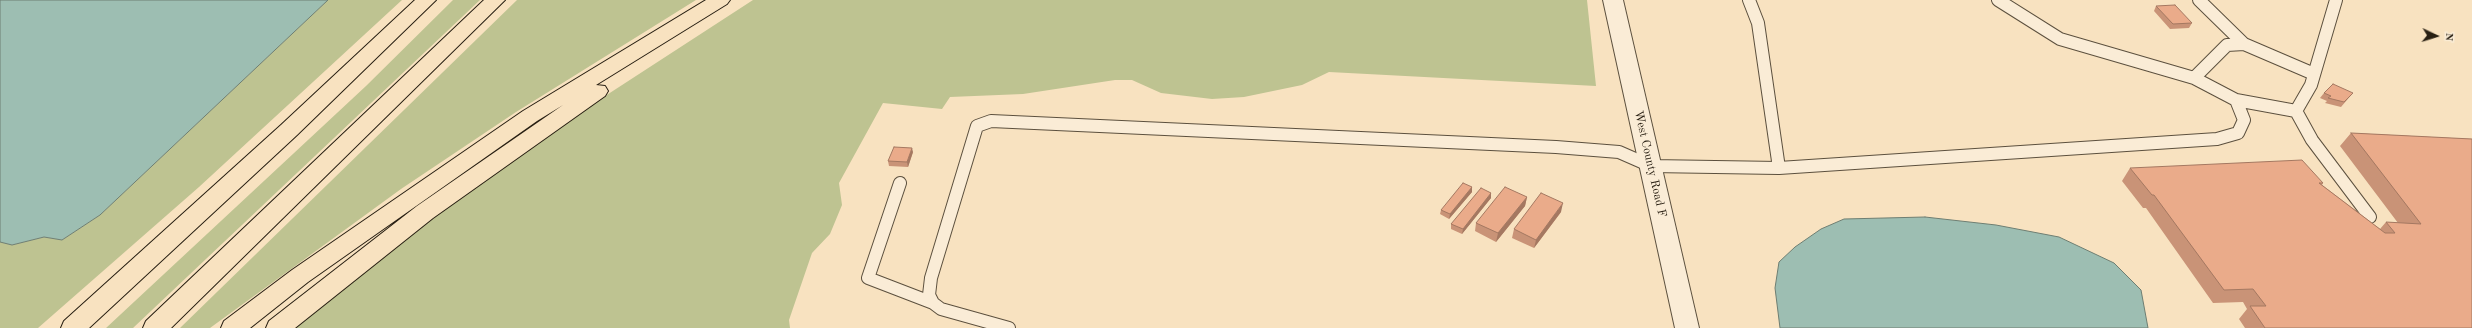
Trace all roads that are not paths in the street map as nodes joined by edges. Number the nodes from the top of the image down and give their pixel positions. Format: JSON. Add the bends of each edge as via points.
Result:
{"nodes":[{"id":1,"x":426,"y":0,"type":"edge"},
{"id":2,"x":495,"y":0,"type":"edge"},
{"id":3,"x":720,"y":0,"type":"edge"},
{"id":4,"x":1613,"y":0,"type":"edge"},
{"id":5,"x":1749,"y":0,"type":"edge"},
{"id":6,"x":1998,"y":0,"type":"edge"},
{"id":7,"x":2199,"y":0,"type":"edge"},
{"id":8,"x":2336,"y":0,"type":"edge"},
{"id":9,"x":2244,"y":44,"type":"junction"},
{"id":10,"x":2314,"y":74,"type":"junction"},
{"id":11,"x":2194,"y":78,"type":"junction"},
{"id":12,"x":2236,"y":100,"type":"junction"},
{"id":13,"x":2296,"y":112,"type":"junction"},
{"id":14,"x":1651,"y":166,"type":"junction"},
{"id":15,"x":1779,"y":168,"type":"junction"},
{"id":16,"x":900,"y":183,"type":"dead end"},
{"id":17,"x":2370,"y":217,"type":"dead end"},
{"id":18,"x":933,"y":303,"type":"junction"},
{"id":19,"x":73,"y":328,"type":"edge"},
{"id":20,"x":155,"y":328,"type":"edge"},
{"id":21,"x":233,"y":328,"type":"edge"},
{"id":22,"x":278,"y":328,"type":"edge"},
{"id":23,"x":1009,"y":328,"type":"edge"},
{"id":24,"x":1687,"y":328,"type":"edge"}],
"edges":[{"from":1,"to":19,"type":"highway"},
{"from":2,"to":20,"type":"highway"},
{"from":3,"to":21,"type":"highway","via":[[530,116],[300,276]]},
{"from":3,"to":22,"type":"highway","via":[[677,37],[425,212]]},
{"from":4,"to":14,"type":"street","name":"West County Road F"},
{"from":5,"to":15,"type":"lane","via":[[1758,23]]},
{"from":6,"to":11,"type":"lane","via":[[2060,39]]},
{"from":7,"to":9,"type":"lane"},
{"from":8,"to":10,"type":"lane"},
{"from":9,"to":10,"type":"lane"},
{"from":9,"to":11,"type":"lane","via":[[2227,45]]},
{"from":10,"to":13,"type":"lane"},
{"from":11,"to":12,"type":"lane"},
{"from":12,"to":13,"type":"lane"},
{"from":12,"to":15,"type":"lane","via":[[2244,120],[2238,133],[2217,139]]},
{"from":13,"to":17,"type":"lane","via":[[2312,140]]},
{"from":14,"to":15,"type":"lane"},
{"from":14,"to":18,"type":"lane","via":[[1618,152],[1556,147],[984,122],[978,126],[932,278],[929,295]]},
{"from":14,"to":24,"type":"street","name":"West County Road F"},
{"from":16,"to":18,"type":"lane","via":[[868,278]]},
{"from":18,"to":23,"type":"lane","via":[[951,313]]}]}
